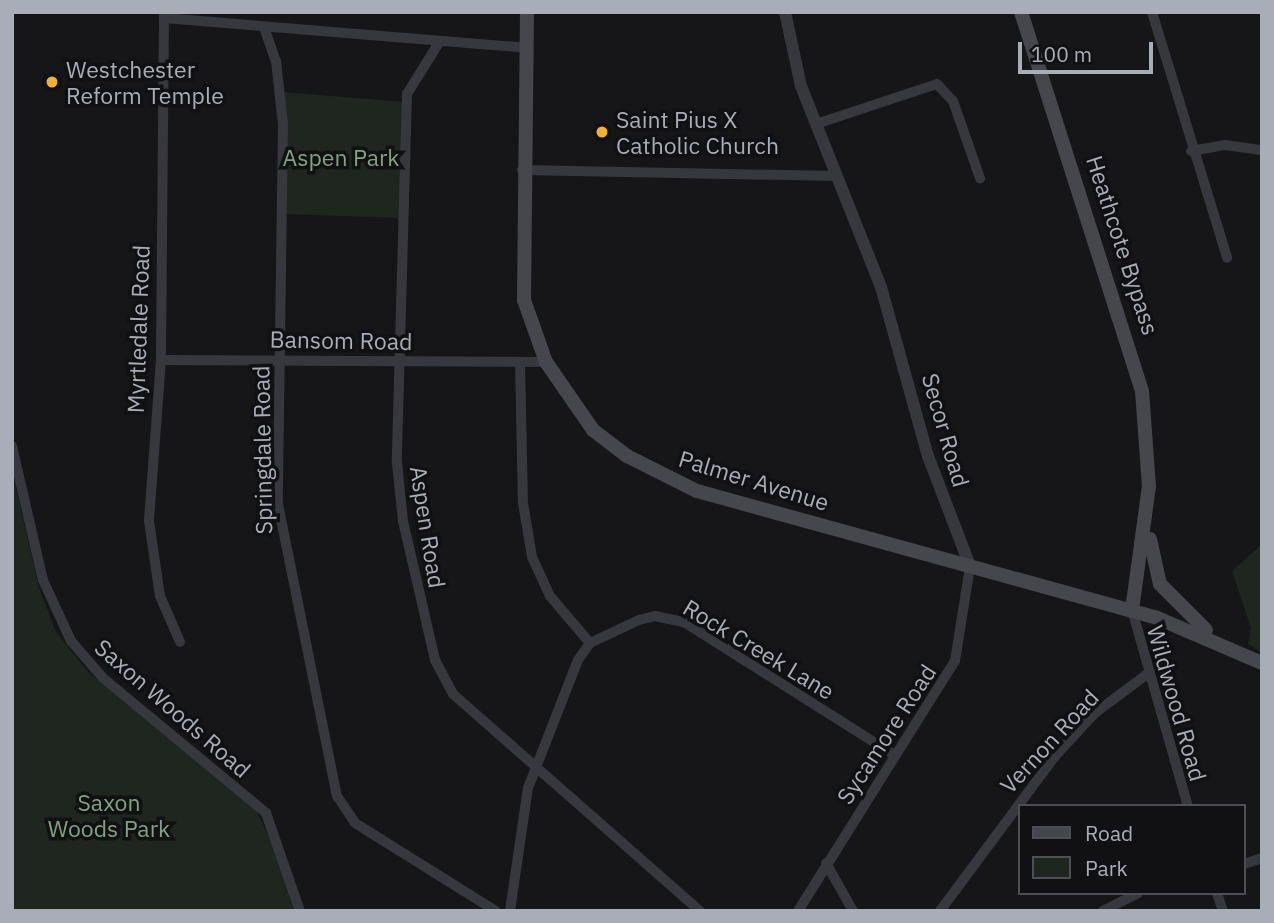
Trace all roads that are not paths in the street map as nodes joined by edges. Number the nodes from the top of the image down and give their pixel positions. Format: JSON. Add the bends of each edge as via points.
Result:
{"nodes":[{"id":1,"x":527,"y":12,"type":"edge"},
{"id":2,"x":785,"y":12,"type":"edge"},
{"id":3,"x":1021,"y":12,"type":"edge"},
{"id":4,"x":1152,"y":12,"type":"edge"},
{"id":5,"x":164,"y":15,"type":"edge"},
{"id":6,"x":264,"y":27,"type":"junction"},
{"id":7,"x":440,"y":41,"type":"junction"},
{"id":8,"x":527,"y":48,"type":"junction"},
{"id":9,"x":816,"y":124,"type":"junction"},
{"id":10,"x":1191,"y":150,"type":"junction"},
{"id":11,"x":1262,"y":150,"type":"edge"},
{"id":12,"x":522,"y":170,"type":"junction"},
{"id":13,"x":837,"y":176,"type":"junction"},
{"id":14,"x":980,"y":178,"type":"dead end"},
{"id":15,"x":1227,"y":258,"type":"dead end"},
{"id":16,"x":279,"y":358,"type":"junction"},
{"id":17,"x":161,"y":360,"type":"junction"},
{"id":18,"x":401,"y":360,"type":"junction"},
{"id":19,"x":520,"y":362,"type":"junction"},
{"id":20,"x":546,"y":362,"type":"junction"},
{"id":21,"x":12,"y":446,"type":"edge"},
{"id":22,"x":1149,"y":499,"type":"junction"},
{"id":23,"x":970,"y":566,"type":"junction"},
{"id":24,"x":1132,"y":610,"type":"junction"},
{"id":25,"x":180,"y":642,"type":"dead end"},
{"id":26,"x":590,"y":643,"type":"junction"},
{"id":27,"x":1231,"y":646,"type":"junction"},
{"id":28,"x":1262,"y":663,"type":"edge"},
{"id":29,"x":1146,"y":675,"type":"junction"},
{"id":30,"x":894,"y":755,"type":"junction"},
{"id":31,"x":536,"y":764,"type":"junction"},
{"id":32,"x":1019,"y":804,"type":"edge"},
{"id":33,"x":1187,"y":804,"type":"edge"},
{"id":34,"x":1018,"y":806,"type":"edge"},
{"id":35,"x":826,"y":863,"type":"junction"},
{"id":36,"x":1134,"y":895,"type":"edge"},
{"id":37,"x":300,"y":911,"type":"edge"},
{"id":38,"x":496,"y":911,"type":"edge"},
{"id":39,"x":510,"y":911,"type":"edge"},
{"id":40,"x":700,"y":911,"type":"edge"},
{"id":41,"x":798,"y":911,"type":"edge"},
{"id":42,"x":853,"y":911,"type":"edge"},
{"id":43,"x":940,"y":911,"type":"edge"},
{"id":44,"x":1103,"y":911,"type":"edge"}],
"edges":[{"from":1,"to":8,"type":"main road","name":"Palmer Avenue"},
{"from":2,"to":9,"type":"street","name":"Secor Road"},
{"from":3,"to":22,"type":"main road","name":"Heathcote Bypass","via":[[1135,360],[1147,427]]},
{"from":4,"to":10,"type":"street"},
{"from":5,"to":6,"type":"street"},
{"from":5,"to":17,"type":"street","name":"Myrtledale Road"},
{"from":6,"to":7,"type":"street"},
{"from":6,"to":16,"type":"street","name":"Springdale Road","via":[[276,61],[283,124]]},
{"from":7,"to":8,"type":"street"},
{"from":7,"to":18,"type":"street","name":"Aspen Road","via":[[407,94]]},
{"from":8,"to":12,"type":"main road","name":"Palmer Avenue"},
{"from":9,"to":13,"type":"street","name":"Secor Road"},
{"from":9,"to":14,"type":"street","via":[[937,84],[953,101]]},
{"from":10,"to":11,"type":"street"},
{"from":10,"to":15,"type":"street"},
{"from":12,"to":13,"type":"street"},
{"from":12,"to":20,"type":"main road","name":"Palmer Avenue","via":[[524,300]]},
{"from":13,"to":23,"type":"street","name":"Secor Road","via":[[881,286],[928,456]]},
{"from":16,"to":17,"type":"street","name":"Bansom Road"},
{"from":16,"to":18,"type":"street","name":"Bansom Road"},
{"from":16,"to":38,"type":"street","name":"Springdale Road","via":[[284,542],[342,808],[355,823]]},
{"from":17,"to":25,"type":"street","name":"Myrtledale Road","via":[[149,521],[160,596]]},
{"from":18,"to":19,"type":"street","name":"Bansom Road"},
{"from":18,"to":31,"type":"street","name":"Aspen Road","via":[[398,488],[435,660],[453,694]]},
{"from":19,"to":20,"type":"street"},
{"from":19,"to":26,"type":"street","via":[[523,503],[532,556],[550,596]]},
{"from":20,"to":23,"type":"main road","name":"Palmer Avenue","via":[[593,430],[653,472],[731,502]]},
{"from":21,"to":37,"type":"street","name":"Saxon Woods Road","via":[[43,580],[71,641],[103,678],[266,813]]},
{"from":22,"to":24,"type":"main road"},
{"from":22,"to":27,"type":"main road","via":[[1151,565],[1160,584],[1190,618]]},
{"from":23,"to":24,"type":"main road"},
{"from":23,"to":30,"type":"street","name":"Sycamore Road","via":[[956,661]]},
{"from":24,"to":27,"type":"main road"},
{"from":24,"to":29,"type":"street","name":"Wildwood Road"},
{"from":26,"to":30,"type":"street","name":"Rock Creek Lane","via":[[655,616],[684,622]]},
{"from":26,"to":31,"type":"street"},
{"from":27,"to":28,"type":"main road"},
{"from":29,"to":32,"type":"street","name":"Vernon Road","via":[[1096,713],[1055,756]]},
{"from":29,"to":33,"type":"street","name":"Wildwood Road"},
{"from":30,"to":35,"type":"street","name":"Sycamore Road"},
{"from":31,"to":39,"type":"street"},
{"from":31,"to":40,"type":"street","name":"Aspen Road"},
{"from":34,"to":43,"type":"street","name":"Vernon Road"},
{"from":35,"to":41,"type":"street","name":"Sycamore Road"},
{"from":35,"to":42,"type":"street"},
{"from":36,"to":44,"type":"street"}]}
